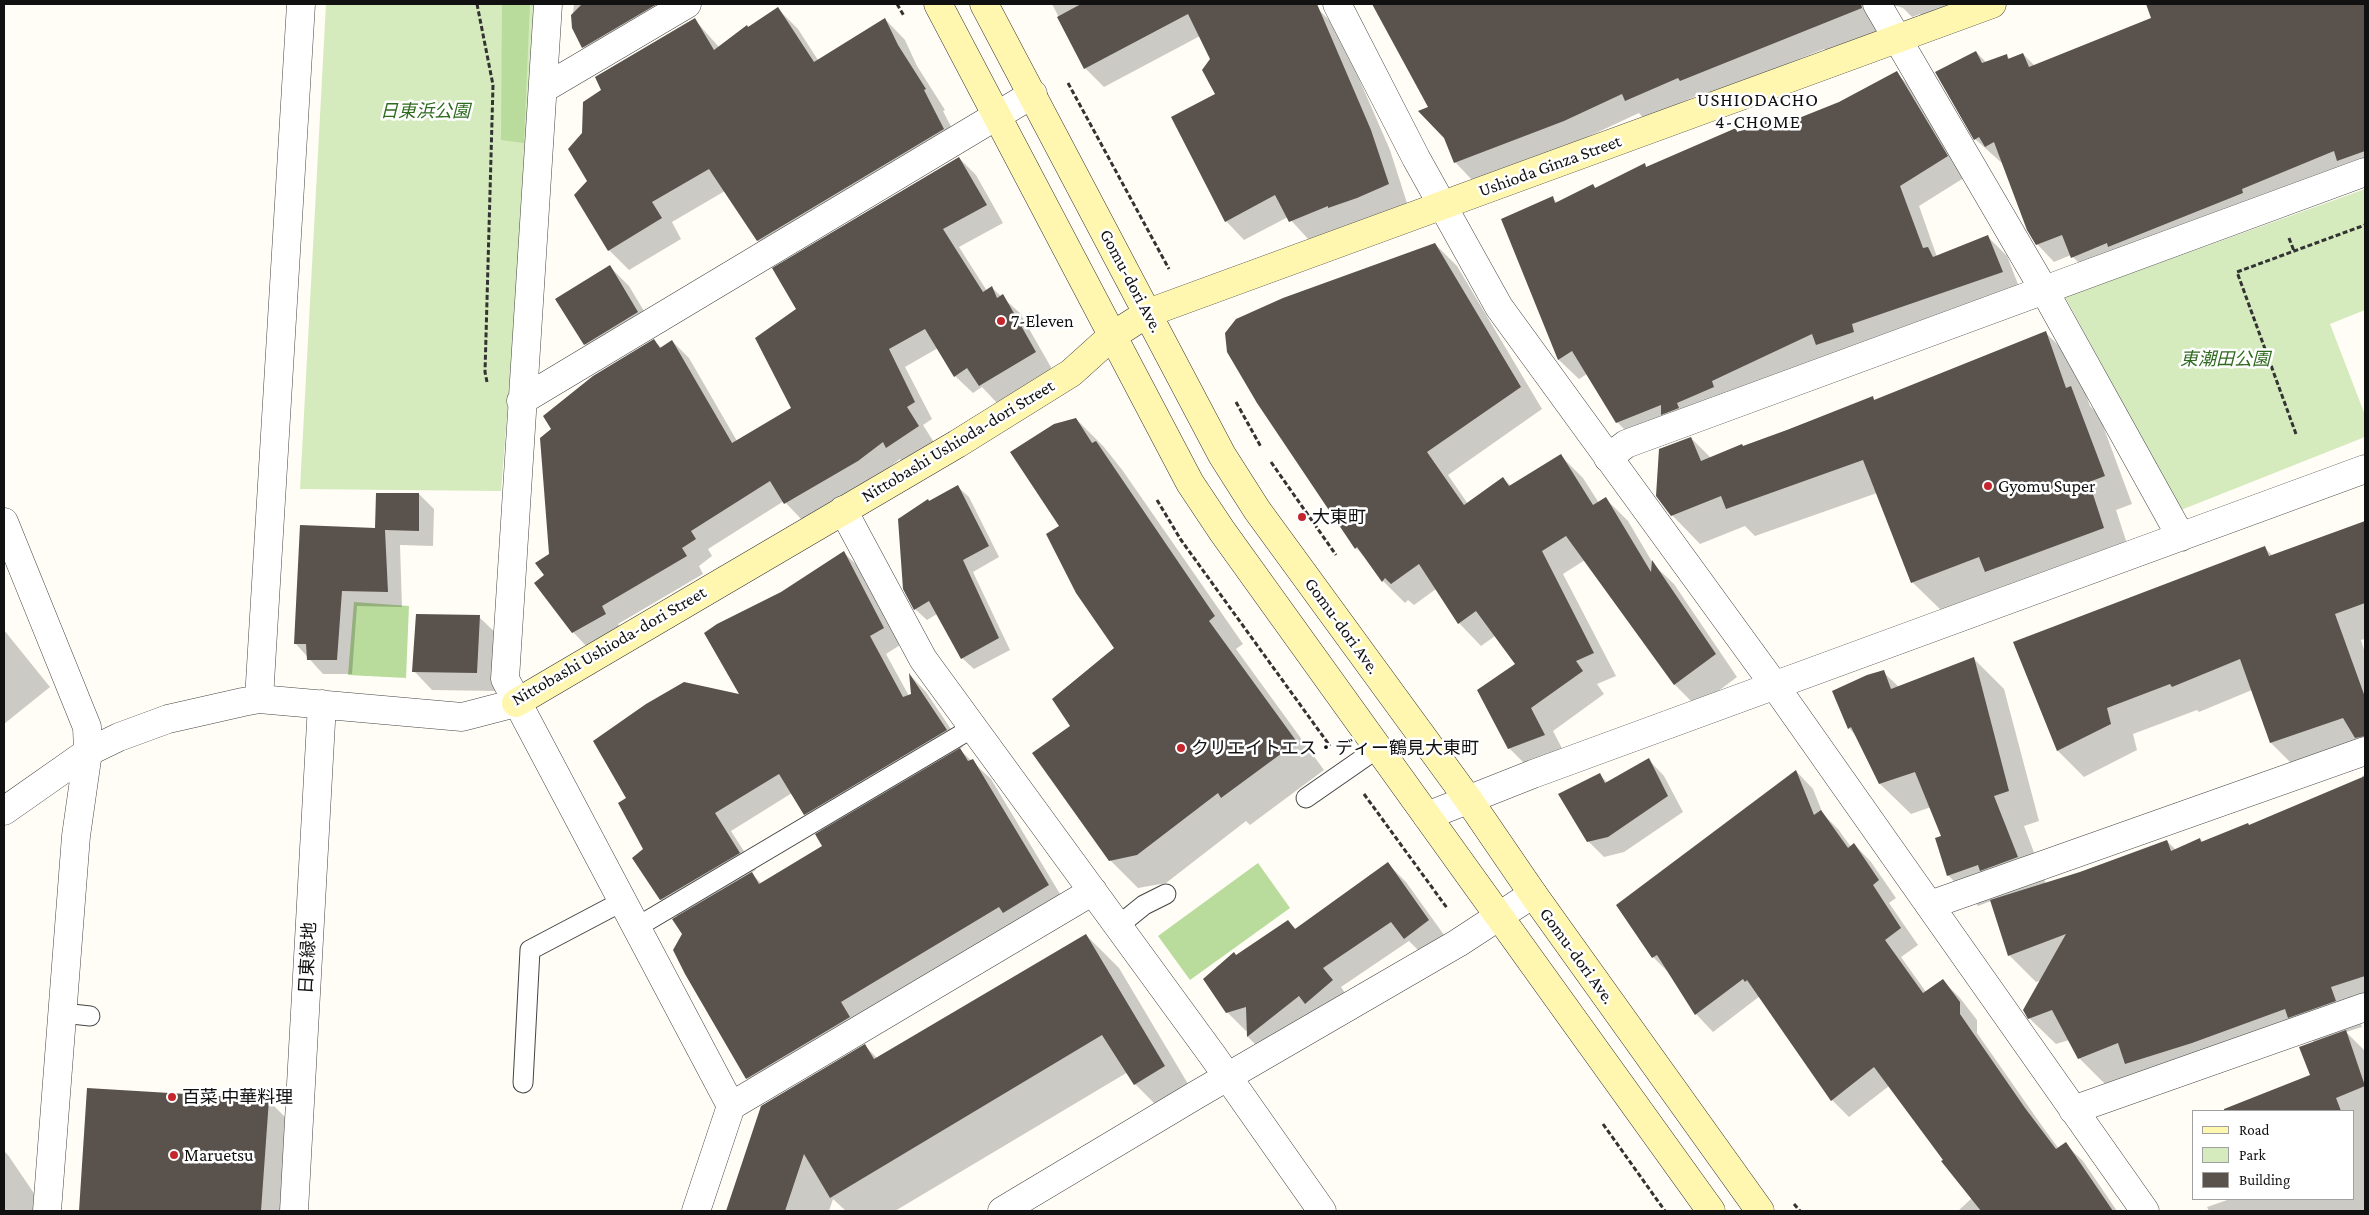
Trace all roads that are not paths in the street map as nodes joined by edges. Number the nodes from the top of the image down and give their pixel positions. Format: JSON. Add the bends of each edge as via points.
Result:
{"nodes":[{"id":1,"x":301,"y":4,"type":"edge"},
{"id":2,"x":548,"y":4,"type":"edge"},
{"id":3,"x":687,"y":4,"type":"edge"},
{"id":4,"x":938,"y":4,"type":"edge"},
{"id":5,"x":984,"y":4,"type":"edge"},
{"id":6,"x":1337,"y":4,"type":"edge"},
{"id":7,"x":1877,"y":4,"type":"edge"},
{"id":8,"x":1992,"y":4,"type":"edge"},
{"id":9,"x":1897,"y":39,"type":"junction"},
{"id":10,"x":543,"y":90,"type":"junction"},
{"id":11,"x":1033,"y":94,"type":"junction"},
{"id":12,"x":998,"y":114,"type":"junction"},
{"id":13,"x":2365,"y":172,"type":"edge"},
{"id":14,"x":1442,"y":205,"type":"junction"},
{"id":15,"x":2044,"y":290,"type":"junction"},
{"id":16,"x":1148,"y":313,"type":"junction"},
{"id":17,"x":1112,"y":336,"type":"junction"},
{"id":18,"x":521,"y":401,"type":"junction"},
{"id":19,"x":1608,"y":458,"type":"junction"},
{"id":20,"x":2365,"y":469,"type":"edge"},
{"id":21,"x":843,"y":510,"type":"junction"},
{"id":22,"x":4,"y":522,"type":"edge"},
{"id":23,"x":2180,"y":537,"type":"junction"},
{"id":24,"x":1775,"y":686,"type":"junction"},
{"id":25,"x":259,"y":699,"type":"junction"},
{"id":26,"x":516,"y":703,"type":"junction"},
{"id":27,"x":322,"y":704,"type":"junction"},
{"id":28,"x":974,"y":727,"type":"junction"},
{"id":29,"x":1378,"y":748,"type":"junction"},
{"id":30,"x":2365,"y":751,"type":"edge"},
{"id":31,"x":88,"y":752,"type":"junction"},
{"id":32,"x":1306,"y":798,"type":"dead end"},
{"id":33,"x":1468,"y":799,"type":"junction"},
{"id":34,"x":4,"y":811,"type":"edge"},
{"id":35,"x":1427,"y":816,"type":"junction"},
{"id":36,"x":1093,"y":891,"type":"junction"},
{"id":37,"x":1166,"y":894,"type":"dead end"},
{"id":38,"x":1533,"y":894,"type":"junction"},
{"id":39,"x":623,"y":901,"type":"junction"},
{"id":40,"x":1930,"y":905,"type":"junction"},
{"id":41,"x":1497,"y":915,"type":"junction"},
{"id":42,"x":1118,"y":926,"type":"junction"},
{"id":43,"x":637,"y":928,"type":"junction"},
{"id":44,"x":2365,"y":1007,"type":"edge"},
{"id":45,"x":63,"y":1013,"type":"junction"},
{"id":46,"x":90,"y":1016,"type":"dead end"},
{"id":47,"x":1228,"y":1077,"type":"junction"},
{"id":48,"x":523,"y":1083,"type":"dead end"},
{"id":49,"x":731,"y":1106,"type":"junction"},
{"id":50,"x":2073,"y":1110,"type":"junction"},
{"id":51,"x":47,"y":1211,"type":"edge"},
{"id":52,"x":294,"y":1211,"type":"edge"},
{"id":53,"x":696,"y":1211,"type":"edge"},
{"id":54,"x":1002,"y":1211,"type":"edge"},
{"id":55,"x":1322,"y":1211,"type":"edge"},
{"id":56,"x":1711,"y":1211,"type":"edge"},
{"id":57,"x":1760,"y":1211,"type":"edge"},
{"id":58,"x":2145,"y":1211,"type":"edge"}],
"edges":[{"from":1,"to":25,"type":"street"},
{"from":2,"to":10,"type":"street"},
{"from":3,"to":10,"type":"street"},
{"from":4,"to":12,"type":"street"},
{"from":5,"to":11,"type":"street","name":"Gomu-dori Ave."},
{"from":6,"to":14,"type":"street"},
{"from":7,"to":9,"type":"street"},
{"from":8,"to":9,"type":"street","name":"Ushioda Ginza Street"},
{"from":9,"to":14,"type":"street","name":"Ushioda Ginza Street"},
{"from":9,"to":15,"type":"street"},
{"from":10,"to":18,"type":"street"},
{"from":11,"to":12,"type":"street"},
{"from":11,"to":16,"type":"street","name":"Gomu-dori Ave."},
{"from":12,"to":17,"type":"street"},
{"from":12,"to":18,"type":"street"},
{"from":13,"to":15,"type":"street"},
{"from":14,"to":16,"type":"street","name":"Ushioda Ginza Street"},
{"from":14,"to":19,"type":"street","via":[[1499,307]]},
{"from":15,"to":19,"type":"street","via":[[1626,444]]},
{"from":15,"to":23,"type":"street"},
{"from":16,"to":17,"type":"street","name":"Ushioda Ginza Street"},
{"from":16,"to":33,"type":"street","name":"Gomu-dori Ave.","via":[[1222,456],[1257,510]]},
{"from":17,"to":21,"type":"street","name":"Nittobashi Ushioda-dori Street","via":[[1072,373]]},
{"from":17,"to":29,"type":"street","via":[[1196,491]]},
{"from":18,"to":26,"type":"street","via":[[505,679]]},
{"from":19,"to":24,"type":"street"},
{"from":20,"to":23,"type":"street"},
{"from":21,"to":26,"type":"street","name":"Nittobashi Ushioda-dori Street"},
{"from":21,"to":28,"type":"street","via":[[923,659]]},
{"from":22,"to":31,"type":"street","via":[[87,726]]},
{"from":23,"to":24,"type":"street"},
{"from":24,"to":33,"type":"street"},
{"from":24,"to":40,"type":"street"},
{"from":25,"to":27,"type":"street","name":"Nittobashi Ushioda-dori Street"},
{"from":25,"to":31,"type":"street","name":"Nittobashi Ushioda-dori Street","via":[[168,719],[119,736]]},
{"from":26,"to":27,"type":"street","name":"Nittobashi Ushioda-dori Street","via":[[462,716]]},
{"from":26,"to":39,"type":"street"},
{"from":27,"to":52,"type":"street","name":"日東緑地"},
{"from":28,"to":36,"type":"street"},
{"from":28,"to":43,"type":"lane"},
{"from":29,"to":32,"type":"lane"},
{"from":29,"to":35,"type":"street"},
{"from":30,"to":40,"type":"street"},
{"from":31,"to":34,"type":"street","name":"Nittobashi Ushioda-dori Street"},
{"from":31,"to":45,"type":"street","via":[[76,836]]},
{"from":33,"to":35,"type":"street"},
{"from":33,"to":38,"type":"street","name":"Gomu-dori Ave."},
{"from":35,"to":41,"type":"street"},
{"from":36,"to":42,"type":"street"},
{"from":36,"to":49,"type":"street"},
{"from":37,"to":42,"type":"lane","via":[[1144,905]]},
{"from":38,"to":41,"type":"street"},
{"from":38,"to":57,"type":"street","name":"Gomu-dori Ave."},
{"from":39,"to":43,"type":"street"},
{"from":39,"to":48,"type":"lane","via":[[530,950]]},
{"from":40,"to":50,"type":"street"},
{"from":41,"to":47,"type":"street","via":[[1458,943]]},
{"from":41,"to":56,"type":"street"},
{"from":42,"to":47,"type":"street"},
{"from":43,"to":49,"type":"street"},
{"from":44,"to":50,"type":"street"},
{"from":45,"to":46,"type":"lane"},
{"from":45,"to":51,"type":"street"},
{"from":47,"to":54,"type":"street"},
{"from":47,"to":55,"type":"street"},
{"from":49,"to":53,"type":"street"},
{"from":50,"to":58,"type":"street"}]}
